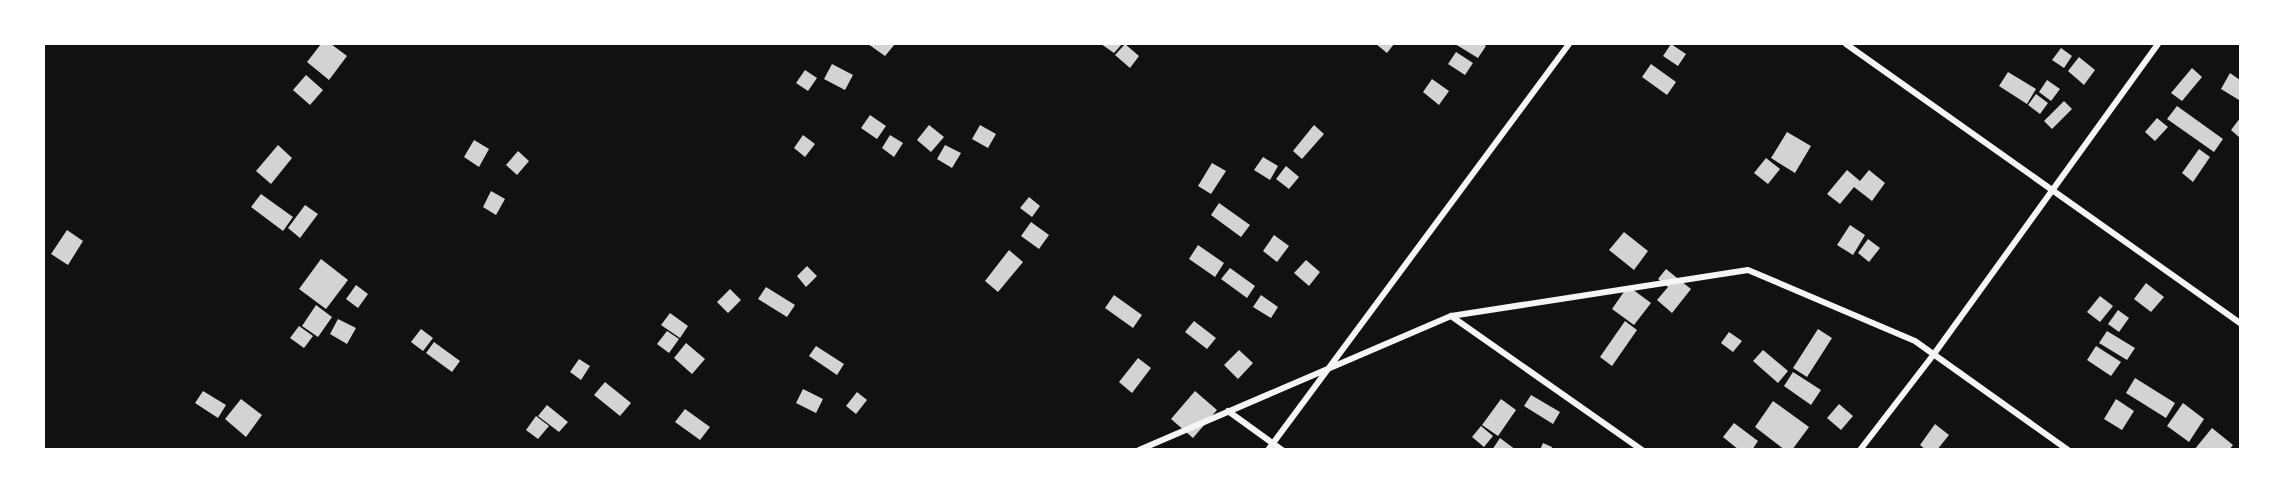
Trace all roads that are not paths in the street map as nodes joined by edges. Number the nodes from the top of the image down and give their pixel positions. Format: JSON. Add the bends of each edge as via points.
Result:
{"nodes":[{"id":1,"x":1569,"y":44,"type":"edge"},
{"id":2,"x":1846,"y":44,"type":"edge"},
{"id":3,"x":2158,"y":44,"type":"edge"},
{"id":4,"x":2053,"y":189,"type":"junction"},
{"id":5,"x":1451,"y":316,"type":"junction"},
{"id":6,"x":2241,"y":322,"type":"edge"},
{"id":7,"x":1934,"y":354,"type":"junction"},
{"id":8,"x":1328,"y":369,"type":"junction"},
{"id":9,"x":1228,"y":411,"type":"junction"},
{"id":10,"x":1273,"y":443,"type":"junction"},
{"id":11,"x":1139,"y":450,"type":"edge"},
{"id":12,"x":1268,"y":450,"type":"edge"},
{"id":13,"x":1282,"y":450,"type":"edge"},
{"id":14,"x":1642,"y":450,"type":"edge"},
{"id":15,"x":1860,"y":450,"type":"edge"},
{"id":16,"x":2068,"y":450,"type":"edge"}],
"edges":[{"from":1,"to":8,"type":"street"},
{"from":2,"to":4,"type":"street"},
{"from":3,"to":4,"type":"street"},
{"from":4,"to":6,"type":"street"},
{"from":4,"to":7,"type":"street"},
{"from":5,"to":7,"type":"street","via":[[1748,270],[1915,341]]},
{"from":5,"to":8,"type":"street"},
{"from":5,"to":14,"type":"street"},
{"from":7,"to":15,"type":"street"},
{"from":7,"to":16,"type":"street"},
{"from":8,"to":9,"type":"street"},
{"from":8,"to":10,"type":"street"},
{"from":9,"to":10,"type":"street"},
{"from":9,"to":11,"type":"street"},
{"from":10,"to":12,"type":"street"},
{"from":10,"to":13,"type":"street"}]}
